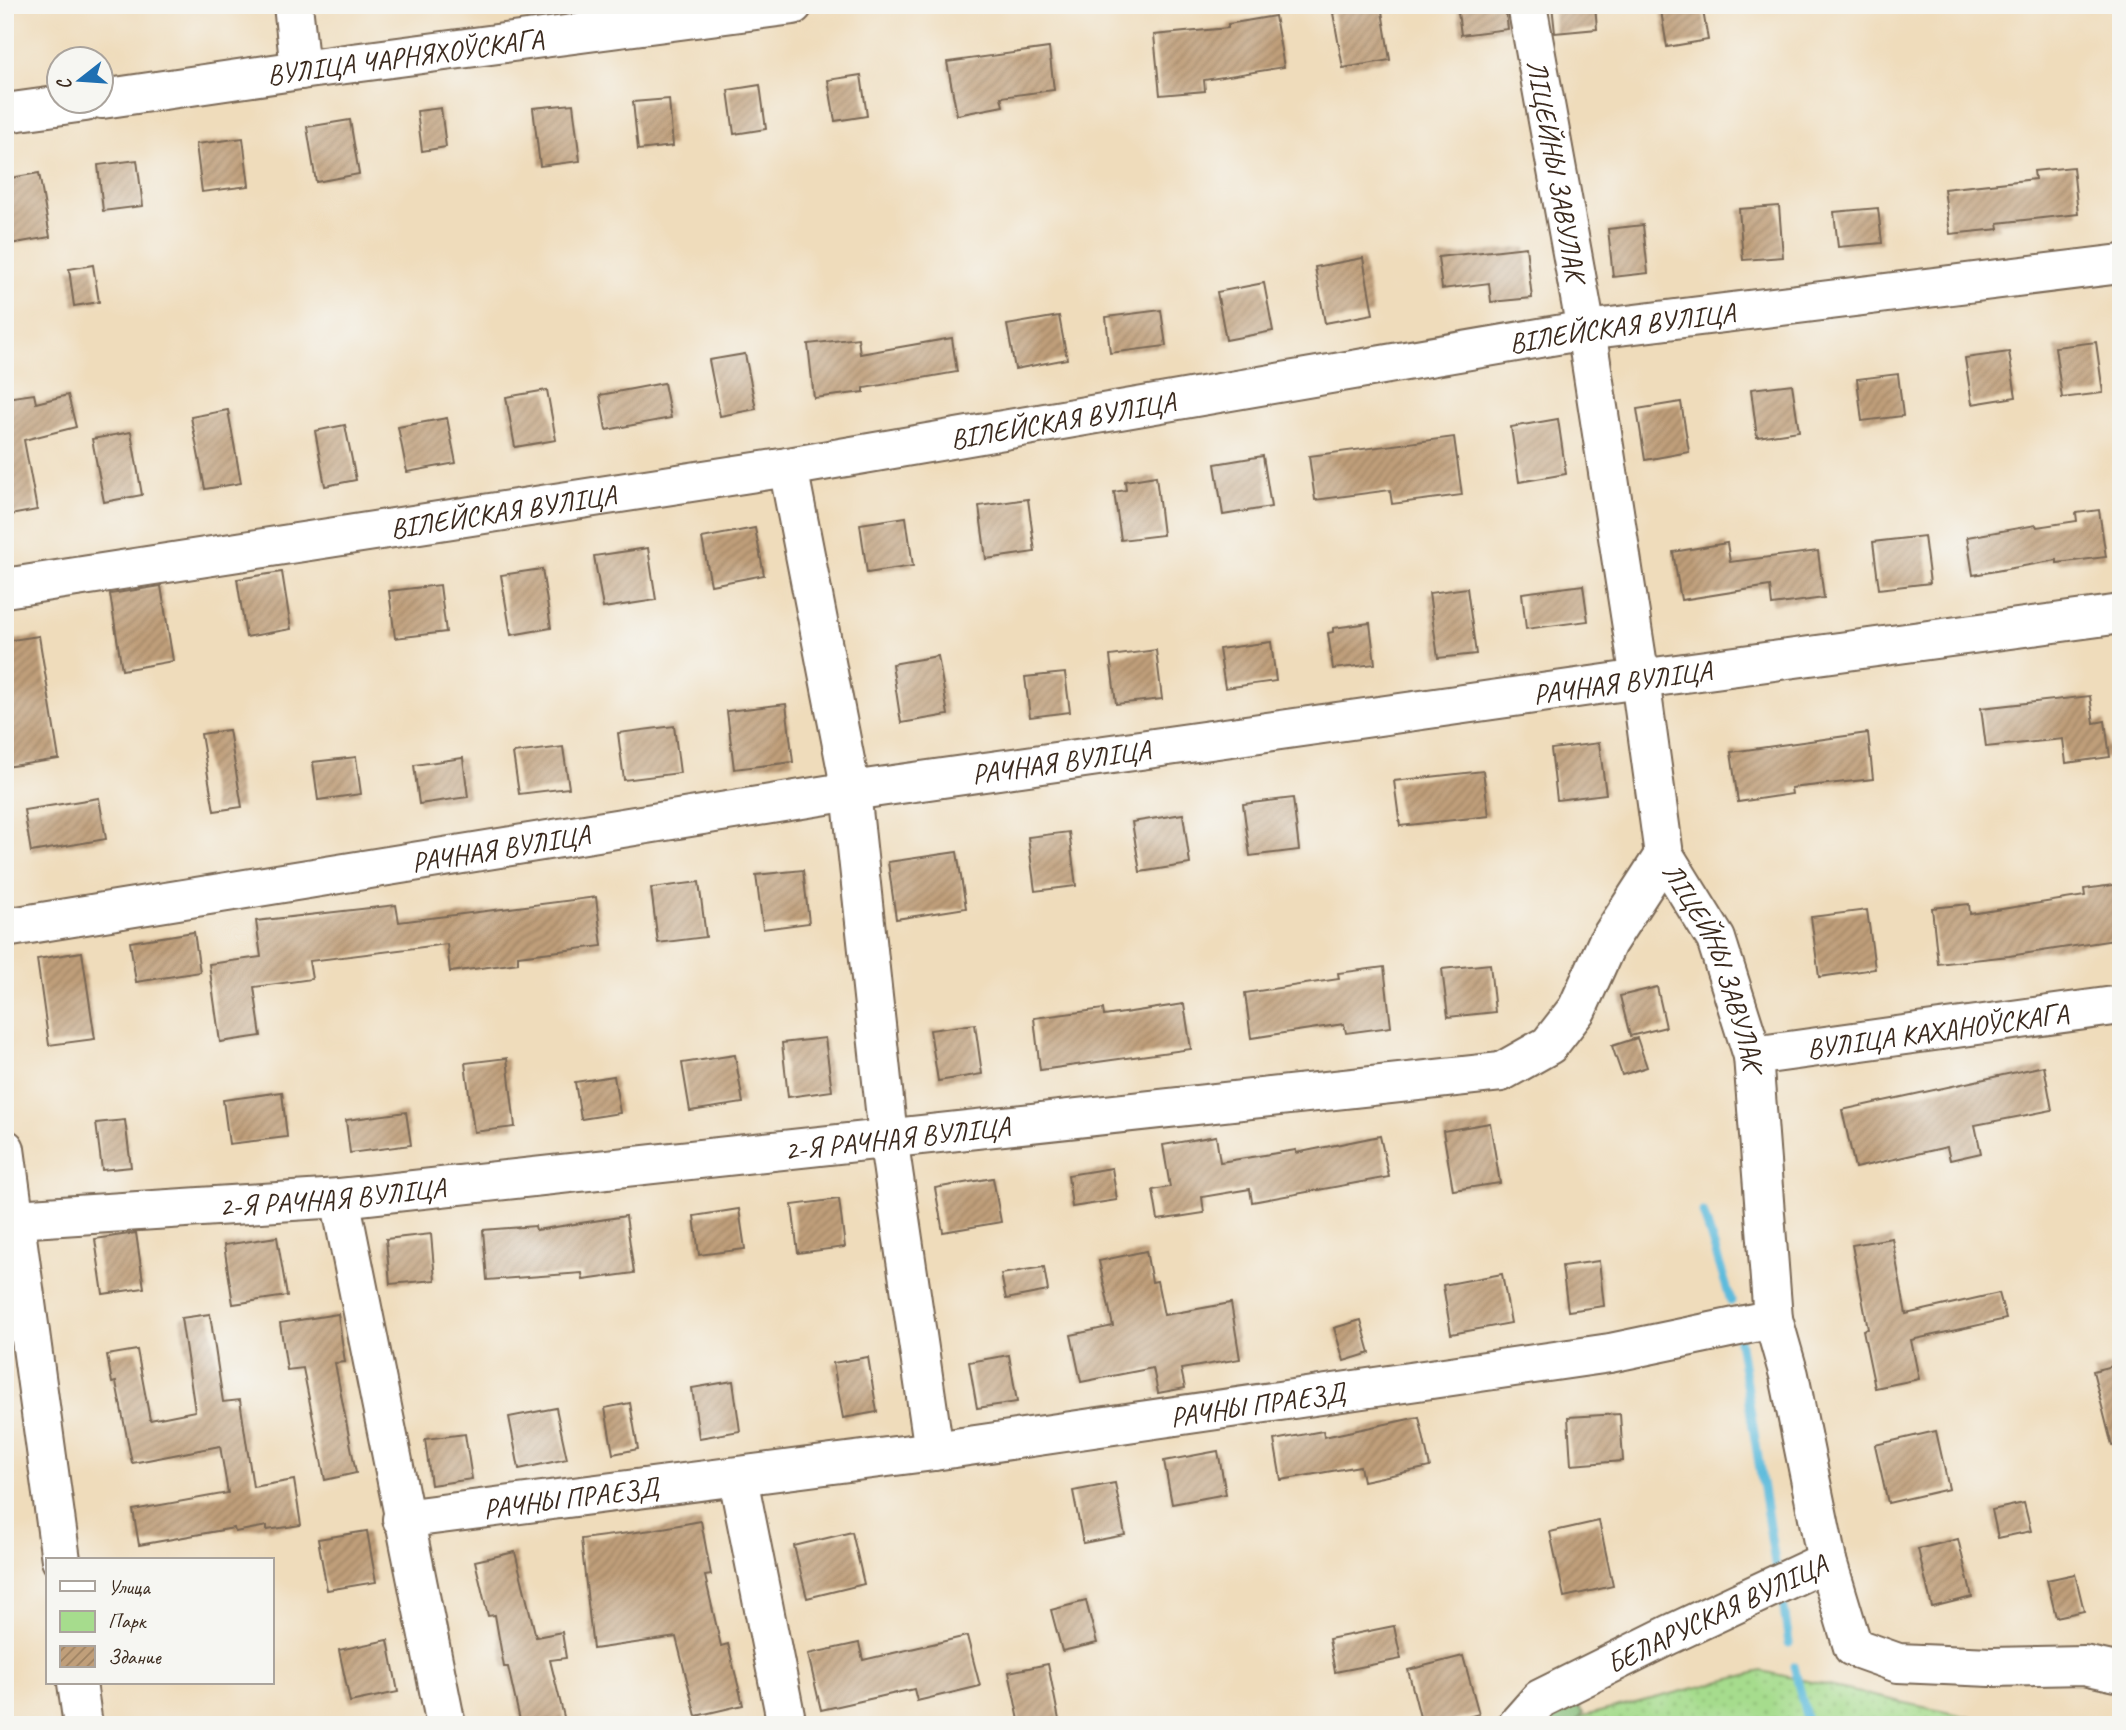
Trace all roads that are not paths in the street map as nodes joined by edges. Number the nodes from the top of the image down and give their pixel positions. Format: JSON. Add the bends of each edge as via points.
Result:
{"nodes":[{"id":1,"x":293,"y":5,"type":"edge"},
{"id":2,"x":793,"y":5,"type":"edge"},
{"id":3,"x":1527,"y":5,"type":"edge"},
{"id":4,"x":300,"y":70,"type":"junction"},
{"id":5,"x":116,"y":97,"type":"edge"},
{"id":6,"x":46,"y":107,"type":"edge"},
{"id":7,"x":5,"y":113,"type":"edge"},
{"id":8,"x":2121,"y":264,"type":"edge"},
{"id":9,"x":1586,"y":330,"type":"junction"},
{"id":10,"x":788,"y":467,"type":"junction"},
{"id":11,"x":5,"y":588,"type":"edge"},
{"id":12,"x":2121,"y":614,"type":"edge"},
{"id":13,"x":1640,"y":679,"type":"junction"},
{"id":14,"x":850,"y":791,"type":"junction"},
{"id":15,"x":1664,"y":855,"type":"junction"},
{"id":16,"x":5,"y":928,"type":"edge"},
{"id":17,"x":2121,"y":1005,"type":"edge"},
{"id":18,"x":1753,"y":1056,"type":"junction"},
{"id":19,"x":888,"y":1137,"type":"junction"},
{"id":20,"x":5,"y":1149,"type":"edge"},
{"id":21,"x":340,"y":1198,"type":"junction"},
{"id":22,"x":15,"y":1219,"type":"junction"},
{"id":23,"x":1773,"y":1319,"type":"junction"},
{"id":24,"x":934,"y":1451,"type":"junction"},
{"id":25,"x":738,"y":1478,"type":"junction"},
{"id":26,"x":402,"y":1519,"type":"junction"},
{"id":27,"x":61,"y":1558,"type":"edge"},
{"id":28,"x":1827,"y":1561,"type":"junction"},
{"id":29,"x":2121,"y":1673,"type":"edge"},
{"id":30,"x":77,"y":1684,"type":"edge"},
{"id":31,"x":83,"y":1725,"type":"edge"},
{"id":32,"x":446,"y":1725,"type":"edge"},
{"id":33,"x":787,"y":1725,"type":"edge"},
{"id":34,"x":1517,"y":1725,"type":"edge"}],
"edges":[{"from":1,"to":4,"type":"street"},
{"from":2,"to":4,"type":"street","name":"ВУЛІЦА ЧАРНЯХОЎСКАГА"},
{"from":3,"to":9,"type":"street","name":"ЛІЦЕЙНЫ ЗАВУЛАК"},
{"from":4,"to":5,"type":"street","name":"ВУЛІЦА ЧАРНЯХОЎСКАГА"},
{"from":6,"to":7,"type":"street"},
{"from":8,"to":9,"type":"street","name":"ВІЛЕЙСКАЯ ВУЛІЦА"},
{"from":9,"to":10,"type":"street","name":"ВІЛЕЙСКАЯ ВУЛІЦА"},
{"from":9,"to":13,"type":"street","name":"ЛІЦЕЙНЫ ЗАВУЛАК"},
{"from":10,"to":11,"type":"street","name":"ВІЛЕЙСКАЯ ВУЛІЦА"},
{"from":10,"to":14,"type":"street"},
{"from":12,"to":13,"type":"street","name":"РАЧНАЯ ВУЛІЦА"},
{"from":13,"to":14,"type":"street","name":"РАЧНАЯ ВУЛІЦА"},
{"from":13,"to":15,"type":"street","name":"ЛІЦЕЙНЫ ЗАВУЛАК"},
{"from":14,"to":16,"type":"street","name":"РАЧНАЯ ВУЛІЦА"},
{"from":14,"to":19,"type":"street"},
{"from":15,"to":18,"type":"street","name":"ЛІЦЕЙНЫ ЗАВУЛАК","via":[[1716,939]]},
{"from":15,"to":19,"type":"street","name":"2-Я РАЧНАЯ ВУЛІЦА","via":[[1607,943],[1577,1009],[1549,1045],[1502,1072]]},
{"from":17,"to":18,"type":"street","name":"ВУЛІЦА КАХАНОЎСКАГА"},
{"from":18,"to":23,"type":"street","name":"ЛІЦЕЙНЫ ЗАВУЛАК"},
{"from":19,"to":21,"type":"street","name":"2-Я РАЧНАЯ ВУЛІЦА"},
{"from":19,"to":24,"type":"street"},
{"from":20,"to":22,"type":"street"},
{"from":21,"to":22,"type":"street","name":"2-Я РАЧНАЯ ВУЛІЦА"},
{"from":21,"to":26,"type":"street"},
{"from":22,"to":27,"type":"street"},
{"from":23,"to":24,"type":"street","name":"РАЧНЫ ПРАЕЗД","via":[[1610,1353]]},
{"from":23,"to":28,"type":"street","name":"ЛІЦЕЙНЫ ЗАВУЛАК"},
{"from":24,"to":25,"type":"street","name":"РАЧНЫ ПРАЕЗД"},
{"from":25,"to":26,"type":"street","name":"РАЧНЫ ПРАЕЗД"},
{"from":25,"to":33,"type":"street"},
{"from":26,"to":32,"type":"street"},
{"from":28,"to":29,"type":"street","name":"БЕЛАРУСКАЯ ВУЛІЦА","via":[[1853,1647],[1898,1663],[2084,1665]]},
{"from":28,"to":34,"type":"street","name":"БЕЛАРУСКАЯ ВУЛІЦА","via":[[1540,1699]]},
{"from":30,"to":31,"type":"street"}]}
